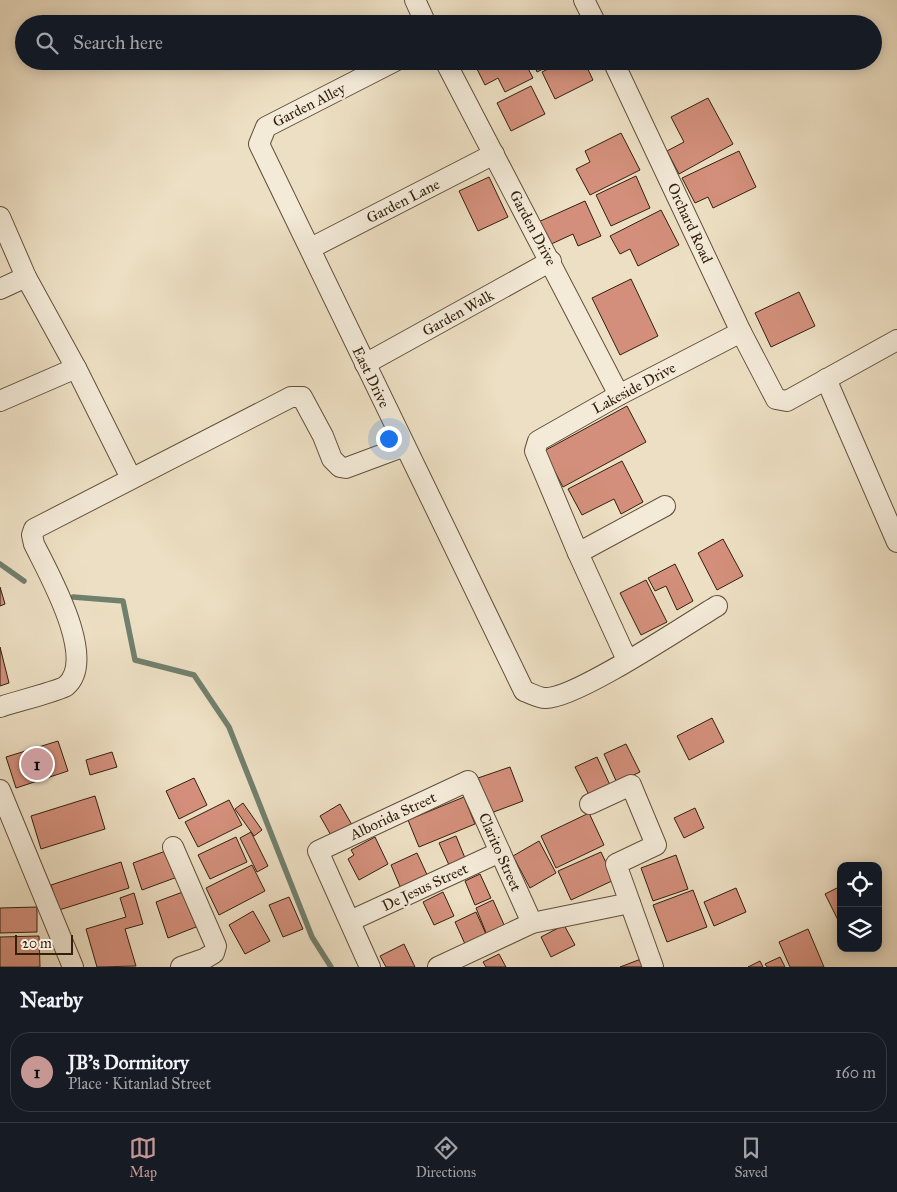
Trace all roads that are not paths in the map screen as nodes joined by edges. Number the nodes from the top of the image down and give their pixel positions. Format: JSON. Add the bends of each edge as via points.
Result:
{"nodes":[{"id":1,"x":415,"y":0,"type":"edge"},
{"id":2,"x":584,"y":0,"type":"edge"},
{"id":3,"x":422,"y":15,"type":"edge"},
{"id":4,"x":592,"y":15,"type":"edge"},
{"id":5,"x":377,"y":70,"type":"edge"},
{"id":6,"x":450,"y":70,"type":"edge"},
{"id":7,"x":617,"y":70,"type":"edge"},
{"id":8,"x":259,"y":144,"type":"joint"},
{"id":9,"x":494,"y":154,"type":"junction"},
{"id":10,"x":0,"y":217,"type":"edge"},
{"id":11,"x":311,"y":248,"type":"junction"},
{"id":12,"x":551,"y":261,"type":"junction"},
{"id":13,"x":26,"y":277,"type":"junction"},
{"id":14,"x":0,"y":289,"type":"edge"},
{"id":15,"x":741,"y":332,"type":"junction"},
{"id":16,"x":897,"y":340,"type":"edge"},
{"id":17,"x":365,"y":364,"type":"junction"},
{"id":18,"x":76,"y":368,"type":"junction"},
{"id":19,"x":826,"y":379,"type":"junction"},
{"id":20,"x":619,"y":395,"type":"junction"},
{"id":21,"x":0,"y":401,"type":"edge"},
{"id":22,"x":405,"y":446,"type":"junction"},
{"id":23,"x":131,"y":478,"type":"junction"},
{"id":24,"x":665,"y":506,"type":"dead end"},
{"id":25,"x":897,"y":542,"type":"edge"},
{"id":26,"x":578,"y":553,"type":"junction"},
{"id":27,"x":717,"y":606,"type":"dead end"},
{"id":28,"x":628,"y":660,"type":"junction"},
{"id":29,"x":0,"y":707,"type":"edge"},
{"id":30,"x":468,"y":781,"type":"joint"},
{"id":31,"x":0,"y":790,"type":"edge"},
{"id":32,"x":590,"y":804,"type":"dead end"},
{"id":33,"x":10,"y":837,"type":"edge"},
{"id":34,"x":174,"y":847,"type":"dead end"},
{"id":35,"x":500,"y":852,"type":"junction"},
{"id":36,"x":630,"y":903,"type":"junction"},
{"id":37,"x":350,"y":921,"type":"junction"},
{"id":38,"x":532,"y":923,"type":"junction"},
{"id":39,"x":73,"y":967,"type":"edge"},
{"id":40,"x":181,"y":967,"type":"edge"},
{"id":41,"x":370,"y":967,"type":"edge"},
{"id":42,"x":438,"y":967,"type":"edge"},
{"id":43,"x":653,"y":967,"type":"edge"}],
"edges":[{"from":1,"to":3,"type":"street"},
{"from":2,"to":4,"type":"street"},
{"from":5,"to":8,"type":"street","name":"Garden Alley","via":[[266,127]]},
{"from":6,"to":9,"type":"street","name":"Garden Drive"},
{"from":7,"to":15,"type":"street","name":"Orchard Road"},
{"from":8,"to":11,"type":"street","name":"East Drive"},
{"from":9,"to":11,"type":"street","name":"Garden Lane"},
{"from":9,"to":12,"type":"street","name":"Garden Drive"},
{"from":10,"to":13,"type":"street"},
{"from":11,"to":17,"type":"street","name":"East Drive"},
{"from":12,"to":17,"type":"street","name":"Garden Walk"},
{"from":12,"to":20,"type":"street","name":"Garden Drive"},
{"from":13,"to":14,"type":"street"},
{"from":13,"to":18,"type":"street"},
{"from":15,"to":19,"type":"street","name":"Orchard Road","via":[[776,399],[787,401]]},
{"from":15,"to":20,"type":"street","name":"Lakeside Drive"},
{"from":16,"to":19,"type":"street"},
{"from":17,"to":22,"type":"street","name":"East Drive"},
{"from":18,"to":21,"type":"street"},
{"from":18,"to":23,"type":"street"},
{"from":19,"to":25,"type":"street"},
{"from":20,"to":26,"type":"street","name":"Lakeside Drive","via":[[538,441],[535,451]]},
{"from":22,"to":23,"type":"street","via":[[346,468],[340,466],[332,459],[302,397],[291,397]]},
{"from":22,"to":28,"type":"street","name":"East Drive","via":[[524,690],[545,698],[566,694]]},
{"from":23,"to":29,"type":"street","via":[[34,529],[34,544],[59,596],[76,646],[76,669],[66,686]]},
{"from":24,"to":26,"type":"street"},
{"from":26,"to":28,"type":"street"},
{"from":27,"to":28,"type":"street"},
{"from":30,"to":35,"type":"street","name":"Clarito Street"},
{"from":30,"to":37,"type":"street","name":"Alborida Street","via":[[318,851]]},
{"from":31,"to":33,"type":"street"},
{"from":32,"to":36,"type":"street","via":[[630,785],[656,845],[616,864]]},
{"from":33,"to":39,"type":"street"},
{"from":34,"to":40,"type":"street","via":[[216,946],[214,952],[204,959]]},
{"from":35,"to":37,"type":"street","name":"De Jesus Street"},
{"from":35,"to":38,"type":"street","name":"Clarito Street"},
{"from":36,"to":38,"type":"street"},
{"from":36,"to":43,"type":"street"},
{"from":37,"to":41,"type":"street"},
{"from":38,"to":42,"type":"street"}]}
